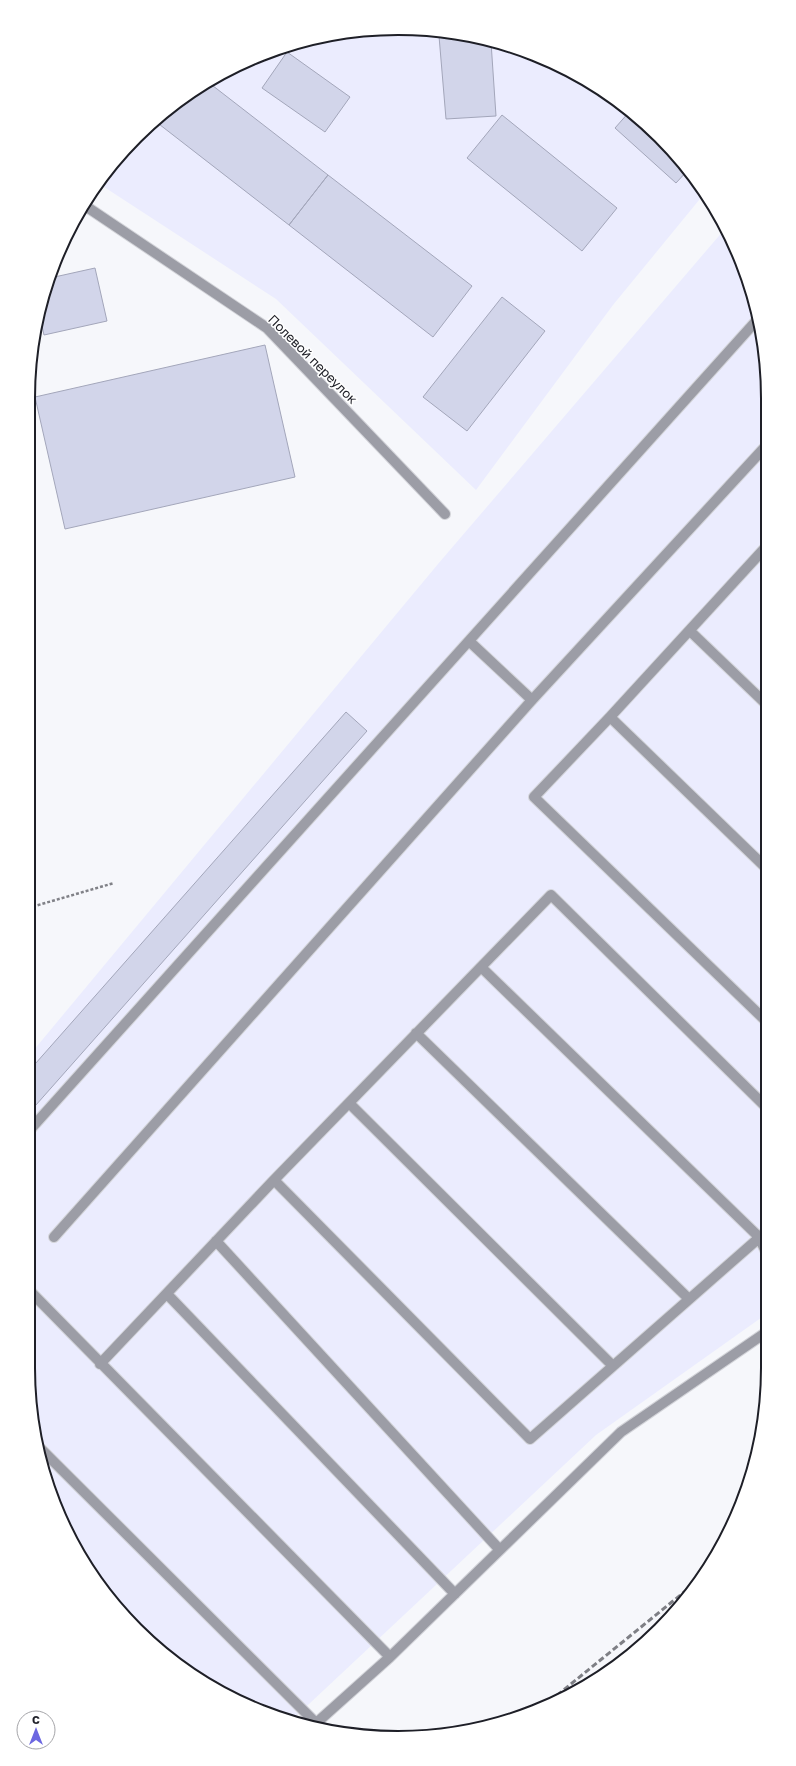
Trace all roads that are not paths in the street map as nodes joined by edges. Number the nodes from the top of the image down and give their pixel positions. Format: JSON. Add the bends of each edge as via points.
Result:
{"nodes":[{"id":1,"x":89,"y":208,"type":"edge"},
{"id":2,"x":753,"y":324,"type":"edge"},
{"id":3,"x":761,"y":451,"type":"edge"},
{"id":4,"x":445,"y":514,"type":"dead end"},
{"id":5,"x":761,"y":552,"type":"edge"},
{"id":6,"x":690,"y":631,"type":"junction"},
{"id":7,"x":469,"y":642,"type":"junction"},
{"id":8,"x":761,"y":699,"type":"edge"},
{"id":9,"x":532,"y":700,"type":"junction"},
{"id":10,"x":610,"y":717,"type":"junction"},
{"id":11,"x":761,"y":863,"type":"edge"},
{"id":12,"x":481,"y":967,"type":"junction"},
{"id":13,"x":761,"y":1016,"type":"edge"},
{"id":14,"x":416,"y":1033,"type":"junction"},
{"id":15,"x":761,"y":1102,"type":"edge"},
{"id":16,"x":349,"y":1103,"type":"junction"},
{"id":17,"x":35,"y":1124,"type":"edge"},
{"id":18,"x":274,"y":1180,"type":"junction"},
{"id":19,"x":54,"y":1237,"type":"dead end"},
{"id":20,"x":759,"y":1237,"type":"junction"},
{"id":21,"x":216,"y":1240,"type":"junction"},
{"id":22,"x":761,"y":1241,"type":"edge"},
{"id":23,"x":166,"y":1294,"type":"junction"},
{"id":24,"x":35,"y":1296,"type":"edge"},
{"id":25,"x":689,"y":1299,"type":"junction"},
{"id":26,"x":761,"y":1336,"type":"edge"},
{"id":27,"x":100,"y":1364,"type":"junction"},
{"id":28,"x":613,"y":1366,"type":"junction"},
{"id":29,"x":45,"y":1452,"type":"edge"},
{"id":30,"x":499,"y":1550,"type":"junction"},
{"id":31,"x":454,"y":1594,"type":"junction"},
{"id":32,"x":390,"y":1658,"type":"junction"},
{"id":33,"x":310,"y":1720,"type":"edge"},
{"id":34,"x":317,"y":1722,"type":"edge"}],
"edges":[{"from":1,"to":4,"type":"street","name":"Полевой переулок","via":[[268,328]]},
{"from":2,"to":7,"type":"street"},
{"from":3,"to":9,"type":"street"},
{"from":5,"to":6,"type":"street"},
{"from":6,"to":8,"type":"street"},
{"from":6,"to":10,"type":"street"},
{"from":7,"to":9,"type":"street"},
{"from":7,"to":17,"type":"street"},
{"from":9,"to":19,"type":"street"},
{"from":10,"to":11,"type":"street"},
{"from":10,"to":13,"type":"street","via":[[534,797]]},
{"from":12,"to":14,"type":"street"},
{"from":12,"to":15,"type":"street","via":[[551,895]]},
{"from":12,"to":20,"type":"street"},
{"from":14,"to":16,"type":"street"},
{"from":14,"to":25,"type":"street"},
{"from":16,"to":18,"type":"street"},
{"from":16,"to":28,"type":"street"},
{"from":18,"to":21,"type":"street"},
{"from":18,"to":28,"type":"street","via":[[530,1439]]},
{"from":20,"to":22,"type":"street"},
{"from":20,"to":25,"type":"street"},
{"from":21,"to":23,"type":"street"},
{"from":21,"to":30,"type":"street"},
{"from":23,"to":27,"type":"street"},
{"from":23,"to":31,"type":"street"},
{"from":24,"to":27,"type":"street"},
{"from":25,"to":28,"type":"street"},
{"from":26,"to":30,"type":"street","via":[[621,1432]]},
{"from":27,"to":32,"type":"street"},
{"from":29,"to":33,"type":"street"},
{"from":30,"to":31,"type":"street"},
{"from":31,"to":32,"type":"street"},
{"from":32,"to":34,"type":"street"}]}
